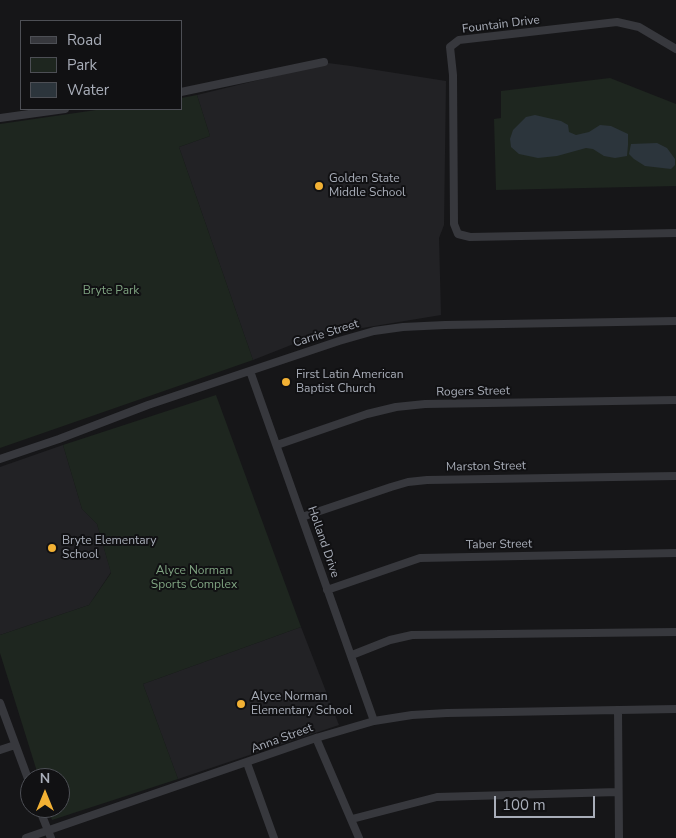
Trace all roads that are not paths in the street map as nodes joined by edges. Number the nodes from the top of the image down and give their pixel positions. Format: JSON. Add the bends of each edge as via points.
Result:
{"nodes":[{"id":1,"x":676,"y":49,"type":"edge"},
{"id":2,"x":324,"y":62,"type":"dead end"},
{"id":3,"x":182,"y":92,"type":"edge"},
{"id":4,"x":59,"y":110,"type":"edge"},
{"id":5,"x":0,"y":118,"type":"edge"},
{"id":6,"x":676,"y":233,"type":"edge"},
{"id":7,"x":676,"y":322,"type":"edge"},
{"id":8,"x":250,"y":371,"type":"junction"},
{"id":9,"x":676,"y":400,"type":"edge"},
{"id":10,"x":277,"y":445,"type":"junction"},
{"id":11,"x":0,"y":459,"type":"edge"},
{"id":12,"x":676,"y":476,"type":"edge"},
{"id":13,"x":302,"y":517,"type":"junction"},
{"id":14,"x":676,"y":553,"type":"edge"},
{"id":15,"x":327,"y":590,"type":"junction"},
{"id":16,"x":676,"y":632,"type":"edge"},
{"id":17,"x":352,"y":655,"type":"junction"},
{"id":18,"x":0,"y":703,"type":"edge"},
{"id":19,"x":676,"y":709,"type":"edge"},
{"id":20,"x":618,"y":710,"type":"junction"},
{"id":21,"x":374,"y":721,"type":"junction"},
{"id":22,"x":316,"y":738,"type":"junction"},
{"id":23,"x":15,"y":745,"type":"junction"},
{"id":24,"x":0,"y":750,"type":"edge"},
{"id":25,"x":247,"y":763,"type":"junction"},
{"id":26,"x":24,"y":768,"type":"edge"},
{"id":27,"x":618,"y":792,"type":"junction"},
{"id":28,"x":43,"y":818,"type":"edge"},
{"id":29,"x":352,"y":819,"type":"junction"},
{"id":30,"x":49,"y":834,"type":"edge"},
{"id":31,"x":273,"y":836,"type":"edge"},
{"id":32,"x":26,"y":838,"type":"edge"},
{"id":33,"x":264,"y":838,"type":"edge"},
{"id":34,"x":359,"y":838,"type":"edge"},
{"id":35,"x":619,"y":838,"type":"edge"}],
"edges":[{"from":1,"to":6,"type":"street","name":"Fountain Drive","via":[[639,27],[617,22],[459,40],[450,48],[454,224],[458,234]]},
{"from":2,"to":3,"type":"street"},
{"from":4,"to":5,"type":"street"},
{"from":7,"to":8,"type":"street","name":"Carrie Street","via":[[403,327],[359,335]]},
{"from":8,"to":10,"type":"street","name":"Holland Drive"},
{"from":8,"to":11,"type":"street","name":"Carrie Street"},
{"from":9,"to":10,"type":"street","name":"Rogers Street","via":[[396,407]]},
{"from":10,"to":13,"type":"street","name":"Holland Drive"},
{"from":12,"to":13,"type":"street","name":"Marston Street","via":[[408,482]]},
{"from":13,"to":15,"type":"street","name":"Holland Drive"},
{"from":14,"to":15,"type":"street","name":"Taber Street","via":[[420,558]]},
{"from":15,"to":17,"type":"street","name":"Holland Drive"},
{"from":16,"to":17,"type":"street","via":[[412,635]]},
{"from":17,"to":21,"type":"street","name":"Holland Drive"},
{"from":18,"to":23,"type":"street"},
{"from":19,"to":20,"type":"street","name":"Anna Street"},
{"from":20,"to":21,"type":"street","name":"Anna Street","via":[[447,713]]},
{"from":20,"to":27,"type":"street"},
{"from":21,"to":22,"type":"street","name":"Anna Street"},
{"from":22,"to":25,"type":"street","name":"Anna Street"},
{"from":22,"to":29,"type":"street"},
{"from":23,"to":24,"type":"street"},
{"from":23,"to":26,"type":"street"},
{"from":25,"to":30,"type":"street","name":"Anna Street"},
{"from":25,"to":31,"type":"street"},
{"from":27,"to":29,"type":"street","via":[[437,797]]},
{"from":27,"to":35,"type":"street"},
{"from":28,"to":30,"type":"street"},
{"from":29,"to":34,"type":"street"},
{"from":30,"to":32,"type":"street","name":"Anna Street"},
{"from":31,"to":33,"type":"street"}]}
